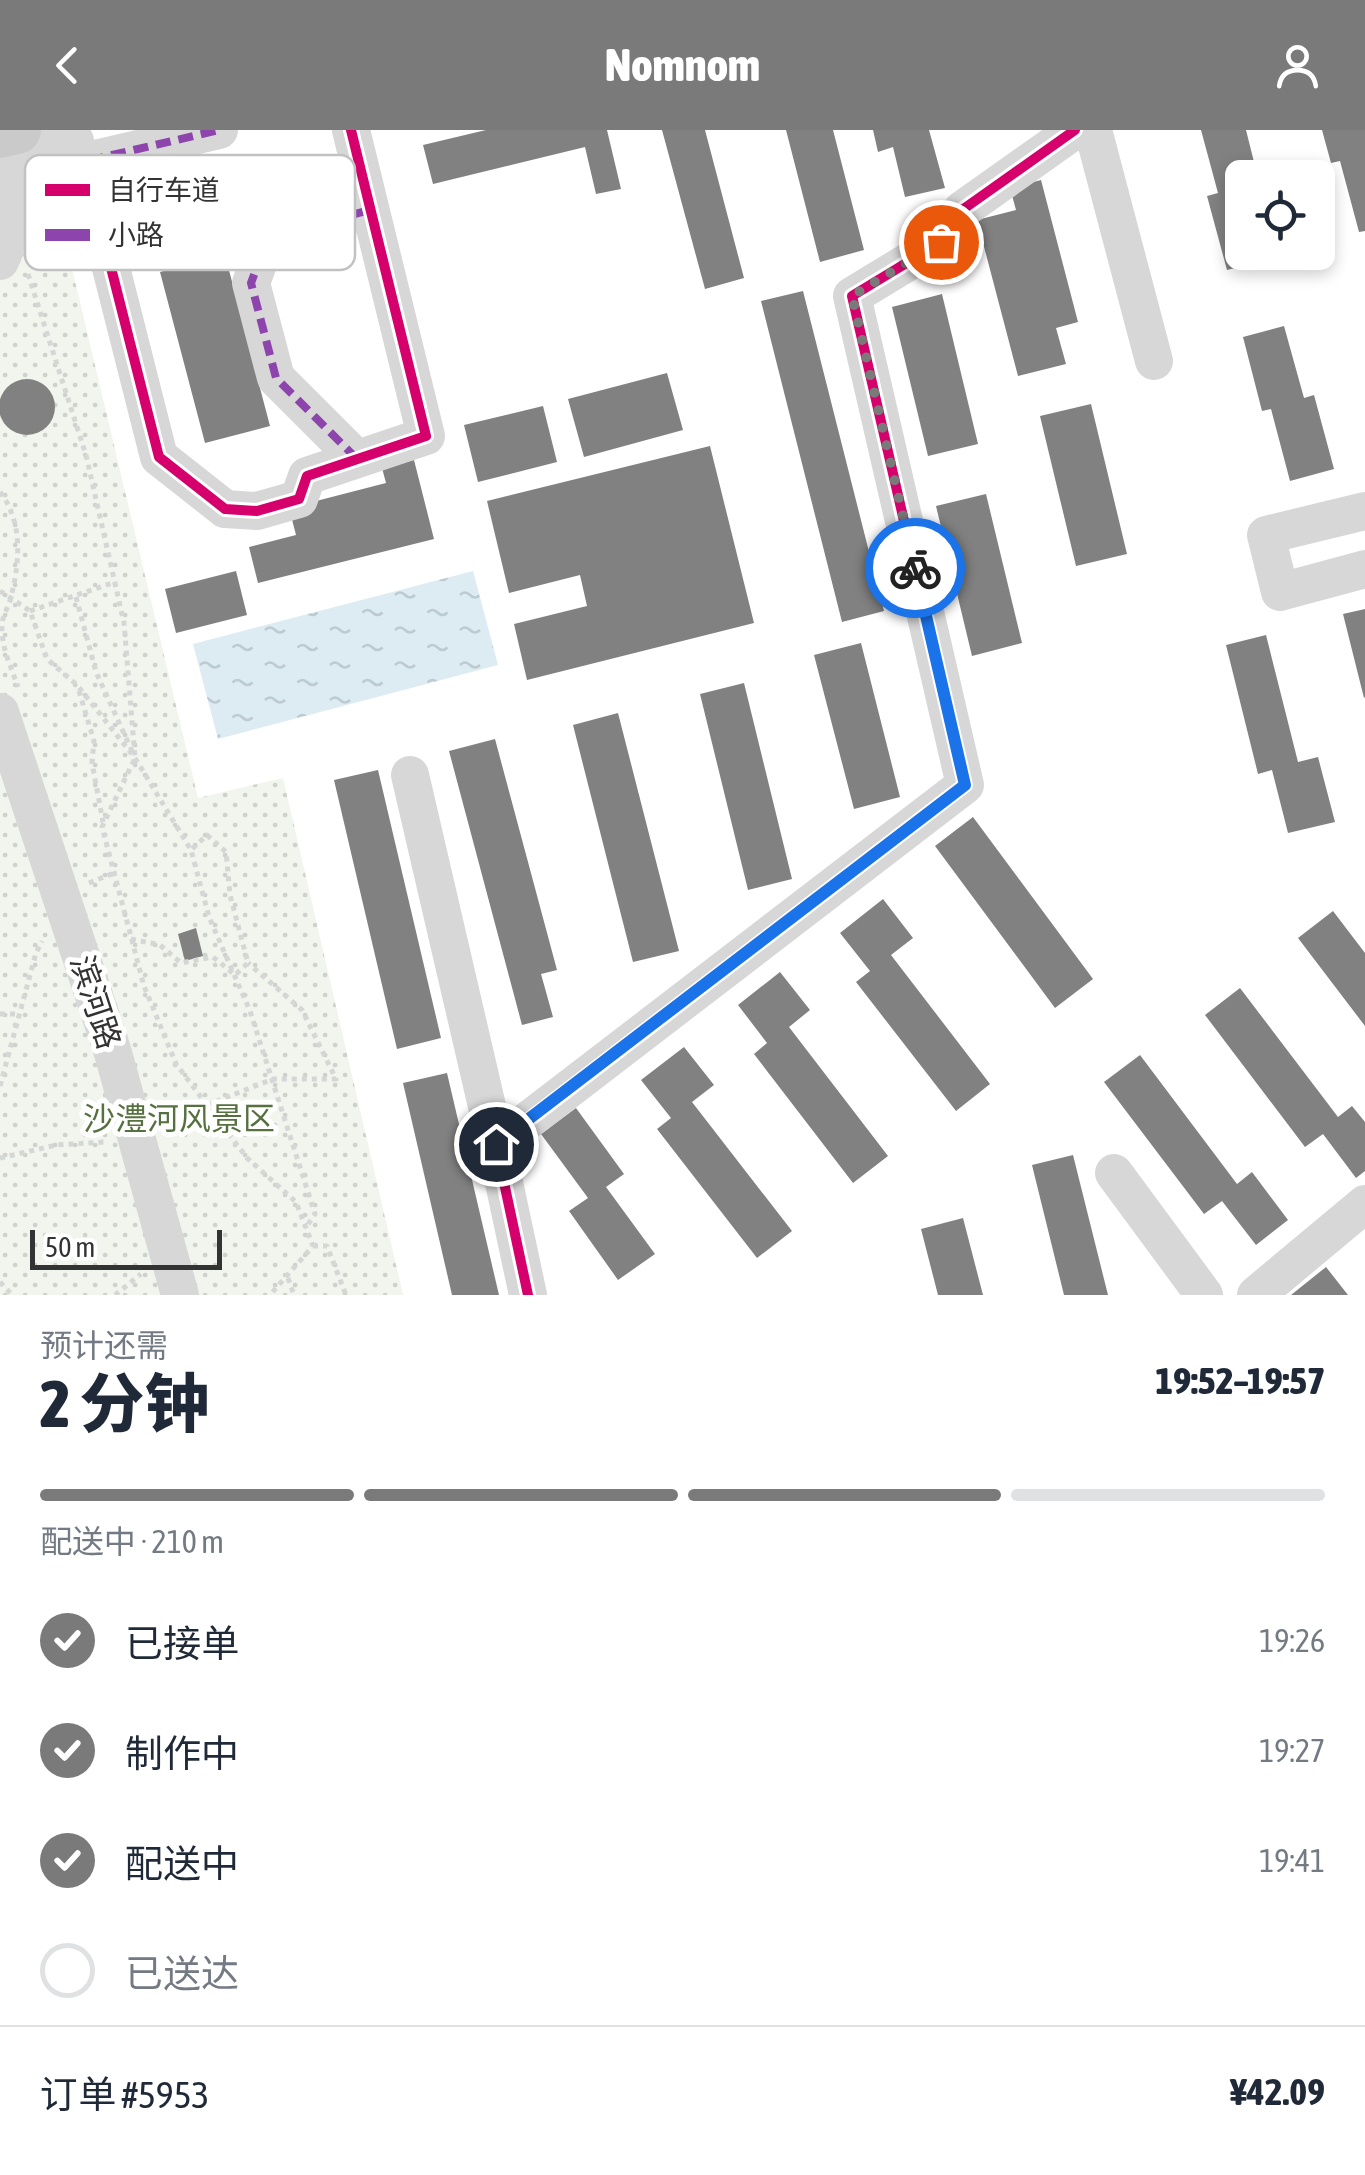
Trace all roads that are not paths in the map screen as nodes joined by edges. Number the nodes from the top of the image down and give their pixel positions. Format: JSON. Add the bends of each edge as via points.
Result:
{"nodes":[{"id":1,"x":17,"y":130,"type":"edge"},
{"id":2,"x":120,"y":130,"type":"edge"},
{"id":3,"x":219,"y":130,"type":"edge"},
{"id":4,"x":351,"y":130,"type":"edge"},
{"id":5,"x":1076,"y":130,"type":"edge"},
{"id":6,"x":1094,"y":130,"type":"edge"},
{"id":7,"x":0,"y":134,"type":"edge"},
{"id":8,"x":112,"y":155,"type":"edge"},
{"id":9,"x":0,"y":158,"type":"edge"},
{"id":10,"x":370,"y":210,"type":"junction"},
{"id":11,"x":355,"y":214,"type":"edge"},
{"id":12,"x":3,"y":255,"type":"edge"},
{"id":13,"x":111,"y":270,"type":"edge"},
{"id":14,"x":257,"y":270,"type":"edge"},
{"id":15,"x":1154,"y":361,"type":"dead end"},
{"id":16,"x":357,"y":460,"type":"junction"},
{"id":17,"x":1365,"y":511,"type":"edge"},
{"id":18,"x":1365,"y":569,"type":"edge"},
{"id":19,"x":0,"y":712,"type":"edge"},
{"id":20,"x":410,"y":775,"type":"dead end"},
{"id":21,"x":496,"y":1144,"type":"junction"},
{"id":22,"x":1114,"y":1173,"type":"dead end"},
{"id":23,"x":1365,"y":1204,"type":"edge"},
{"id":24,"x":180,"y":1295,"type":"edge"},
{"id":25,"x":528,"y":1295,"type":"edge"},
{"id":26,"x":1204,"y":1295,"type":"edge"},
{"id":27,"x":1256,"y":1295,"type":"edge"}],
"edges":[{"from":1,"to":7,"type":"main road"},
{"from":2,"to":9,"type":"street"},
{"from":3,"to":8,"type":"street"},
{"from":4,"to":10,"type":"street"},
{"from":5,"to":21,"type":"street","via":[[962,210],[941,242],[852,296],[965,785]]},
{"from":6,"to":15,"type":"street"},
{"from":9,"to":12,"type":"street","via":[[7,181]]},
{"from":10,"to":11,"type":"street"},
{"from":10,"to":16,"type":"street","via":[[426,436]]},
{"from":13,"to":16,"type":"street","via":[[159,457],[225,509],[256,512],[299,499],[307,476]]},
{"from":14,"to":16,"type":"street","via":[[252,284],[276,378]]},
{"from":17,"to":18,"type":"street","via":[[1266,535],[1280,592]]},
{"from":19,"to":24,"type":"street","name":"滨河路","via":[[113,1053]]},
{"from":20,"to":21,"type":"street"},
{"from":21,"to":25,"type":"street"},
{"from":22,"to":26,"type":"street"},
{"from":23,"to":27,"type":"street"}]}
